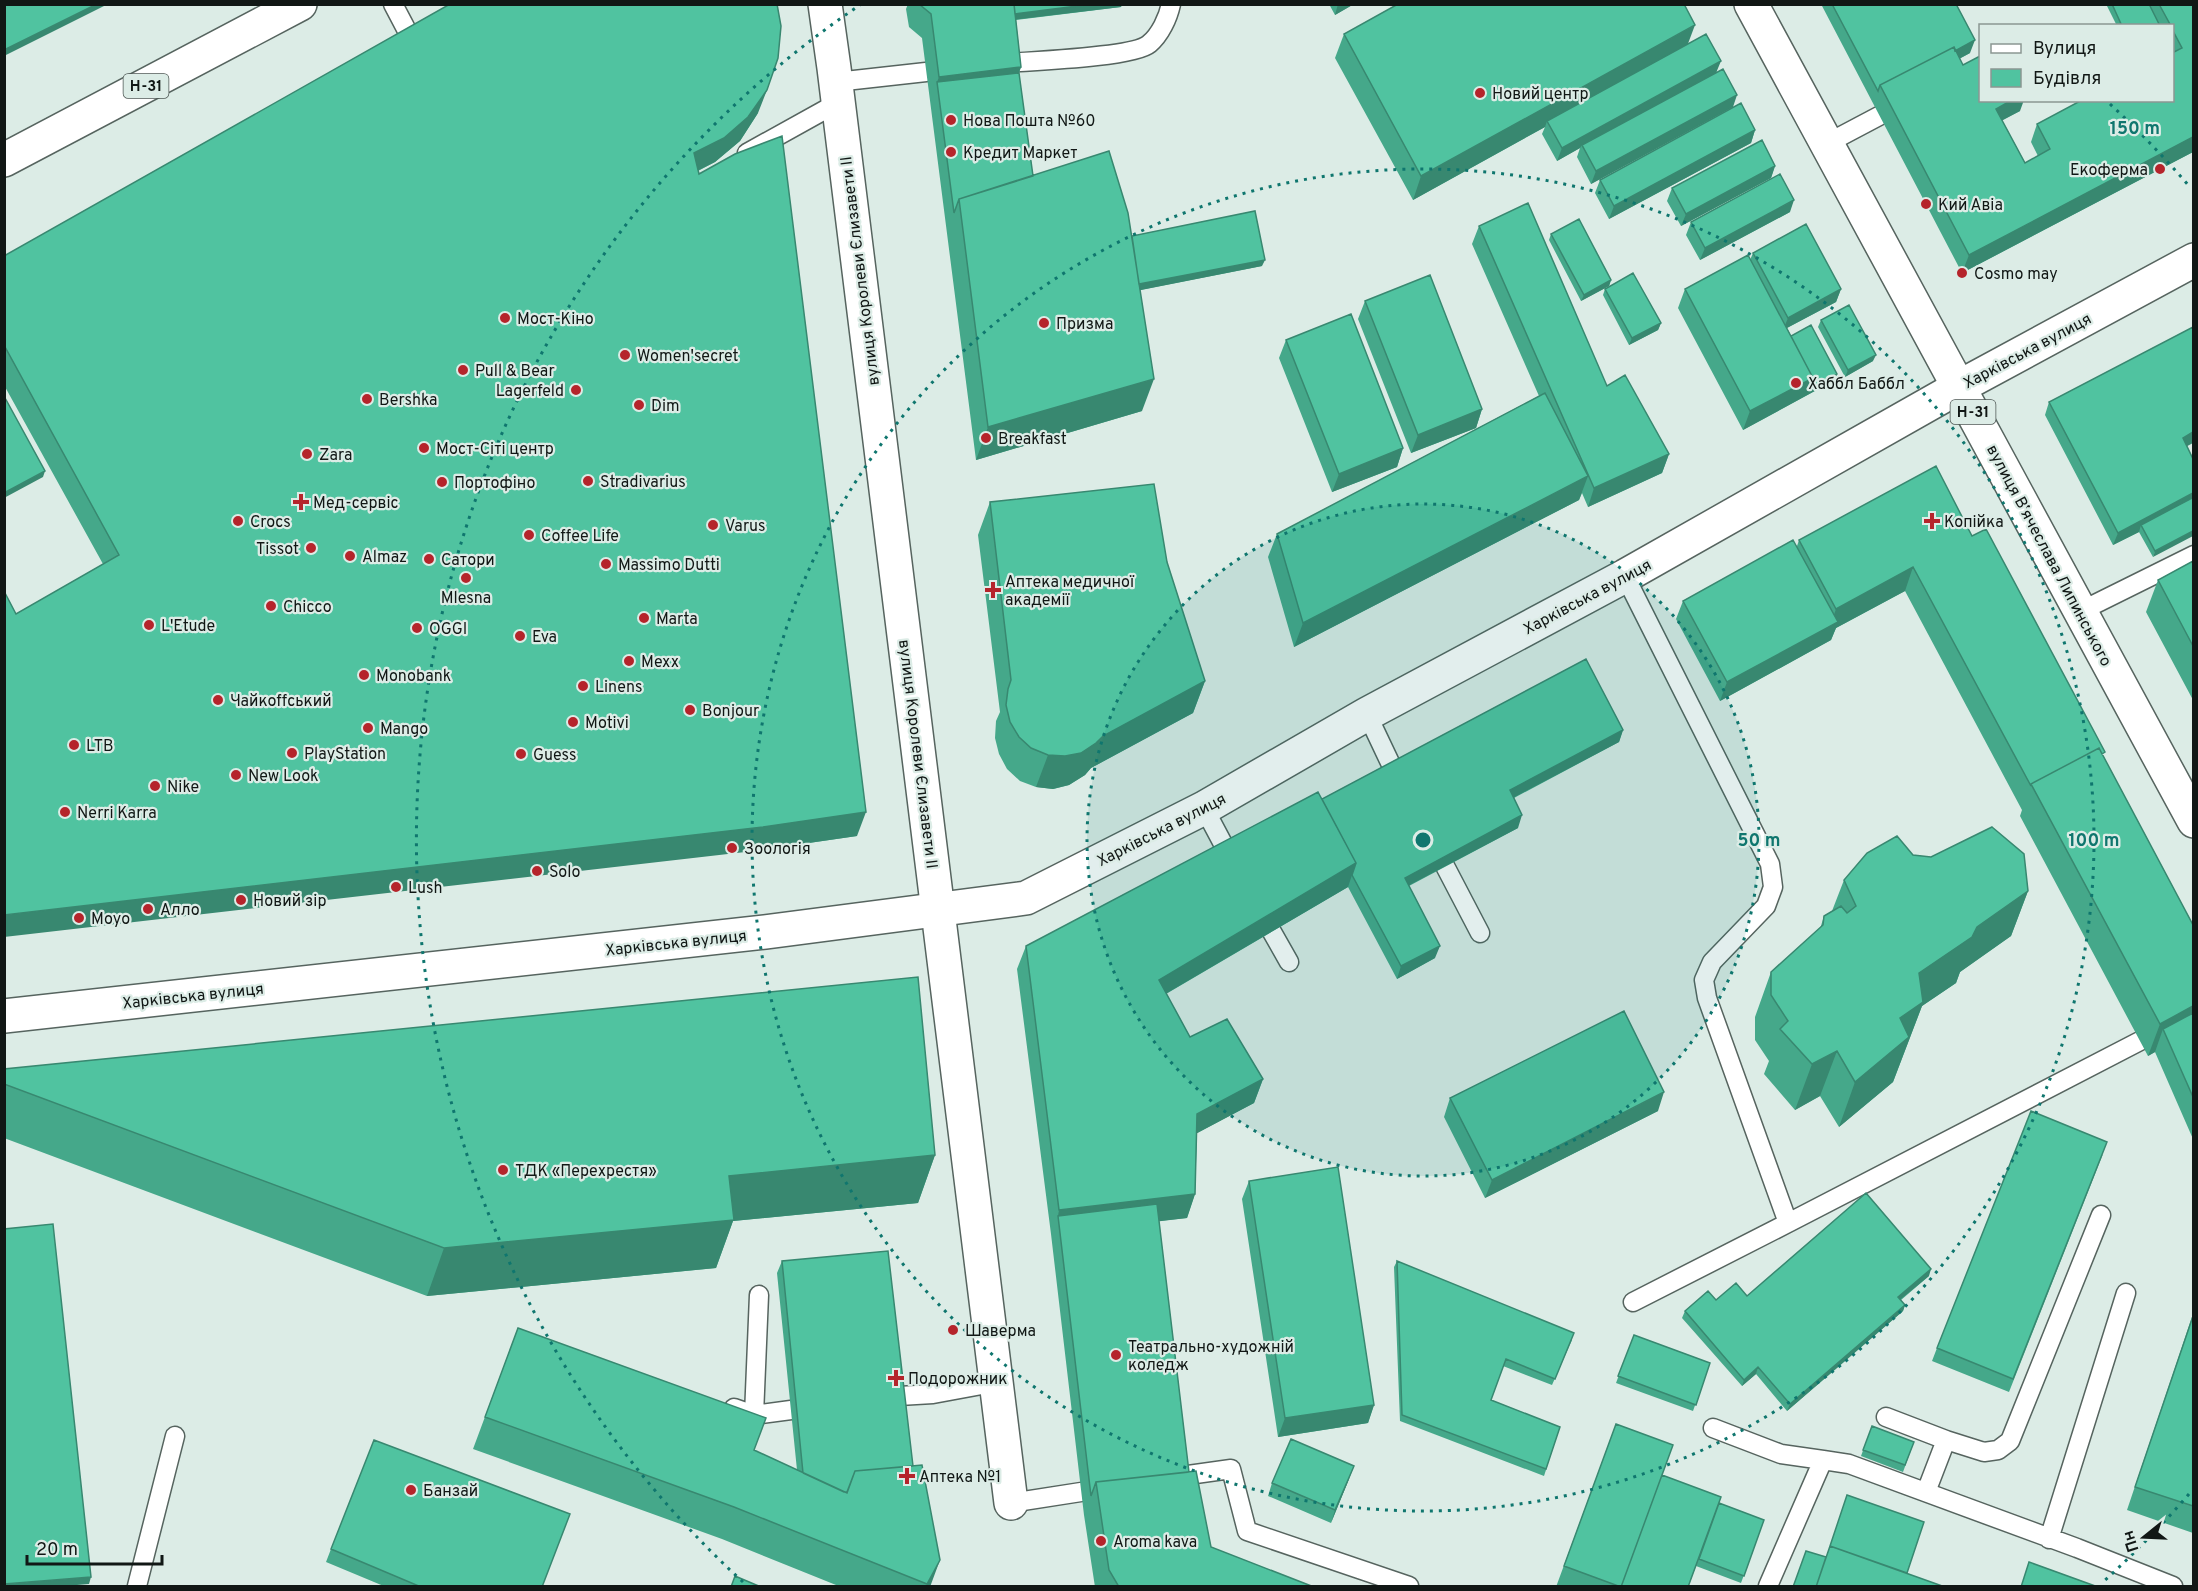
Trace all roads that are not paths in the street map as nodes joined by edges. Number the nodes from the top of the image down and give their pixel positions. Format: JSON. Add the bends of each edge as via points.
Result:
{"nodes":[{"id":1,"x":393,"y":4,"type":"edge"},
{"id":2,"x":825,"y":4,"type":"edge"},
{"id":3,"x":1171,"y":4,"type":"edge"},
{"id":4,"x":1751,"y":4,"type":"edge"},
{"id":5,"x":291,"y":7,"type":"edge"},
{"id":6,"x":414,"y":44,"type":"edge"},
{"id":7,"x":1008,"y":63,"type":"edge"},
{"id":8,"x":926,"y":72,"type":"dead end"},
{"id":9,"x":837,"y":92,"type":"junction"},
{"id":10,"x":1879,"y":116,"type":"edge"},
{"id":11,"x":1826,"y":144,"type":"junction"},
{"id":12,"x":4,"y":160,"type":"edge"},
{"id":13,"x":728,"y":164,"type":"edge"},
{"id":14,"x":2193,"y":260,"type":"edge"},
{"id":15,"x":1959,"y":387,"type":"junction"},
{"id":16,"x":2193,"y":555,"type":"edge"},
{"id":17,"x":1624,"y":576,"type":"junction"},
{"id":18,"x":2081,"y":611,"type":"junction"},
{"id":19,"x":1367,"y":714,"type":"junction"},
{"id":20,"x":1394,"y":771,"type":"edge"},
{"id":21,"x":1204,"y":808,"type":"junction"},
{"id":22,"x":2193,"y":821,"type":"edge"},
{"id":23,"x":1230,"y":857,"type":"edge"},
{"id":24,"x":1445,"y":866,"type":"edge"},
{"id":25,"x":938,"y":910,"type":"junction"},
{"id":26,"x":1272,"y":932,"type":"edge"},
{"id":27,"x":1480,"y":933,"type":"dead end"},
{"id":28,"x":1289,"y":962,"type":"dead end"},
{"id":29,"x":4,"y":1016,"type":"edge"},
{"id":30,"x":2140,"y":1041,"type":"edge"},
{"id":31,"x":2101,"y":1215,"type":"dead end"},
{"id":32,"x":1788,"y":1223,"type":"junction"},
{"id":33,"x":2126,"y":1293,"type":"dead end"},
{"id":34,"x":759,"y":1295,"type":"dead end"},
{"id":35,"x":1634,"y":1302,"type":"dead end"},
{"id":36,"x":998,"y":1382,"type":"junction"},
{"id":37,"x":899,"y":1396,"type":"edge"},
{"id":38,"x":720,"y":1403,"type":"edge"},
{"id":39,"x":791,"y":1410,"type":"dead end"},
{"id":40,"x":754,"y":1415,"type":"junction"},
{"id":41,"x":1886,"y":1417,"type":"dead end"},
{"id":42,"x":1713,"y":1428,"type":"dead end"},
{"id":43,"x":175,"y":1436,"type":"dead end"},
{"id":44,"x":1946,"y":1440,"type":"junction"},
{"id":45,"x":1823,"y":1460,"type":"junction"},
{"id":46,"x":1181,"y":1476,"type":"edge"},
{"id":47,"x":1081,"y":1492,"type":"dead end"},
{"id":48,"x":1926,"y":1492,"type":"junction"},
{"id":49,"x":1011,"y":1503,"type":"joint"},
{"id":50,"x":2049,"y":1539,"type":"junction"},
{"id":51,"x":137,"y":1587,"type":"edge"},
{"id":52,"x":1410,"y":1587,"type":"edge"},
{"id":53,"x":1768,"y":1587,"type":"edge"},
{"id":54,"x":2173,"y":1587,"type":"edge"}],
"edges":[{"from":1,"to":6,"type":"lane"},
{"from":2,"to":9,"type":"street","name":"вулиця Королеви Єлизавети ІІ"},
{"from":3,"to":7,"type":"lane","via":[[1164,25],[1148,45],[1125,53]]},
{"from":4,"to":11,"type":"street","name":"вулиця Вʼячеслава Липинського","number":"Н-31"},
{"from":5,"to":12,"type":"street","number":"Н-31"},
{"from":8,"to":9,"type":"lane"},
{"from":9,"to":13,"type":"lane"},
{"from":9,"to":25,"type":"street","name":"вулиця Королеви Єлизавети ІІ"},
{"from":10,"to":11,"type":"lane"},
{"from":11,"to":15,"type":"street","name":"вулиця Вʼячеслава Липинського","number":"Н-31"},
{"from":14,"to":15,"type":"street","name":"Харківська вулиця"},
{"from":15,"to":17,"type":"street","name":"Харківська вулиця"},
{"from":15,"to":18,"type":"street","name":"вулиця Вʼячеслава Липинського","number":"Н-31"},
{"from":16,"to":18,"type":"lane"},
{"from":17,"to":19,"type":"street","name":"Харківська вулиця"},
{"from":17,"to":32,"type":"lane","via":[[1770,864],[1773,887],[1766,906],[1712,962],[1704,980],[1707,998]]},
{"from":18,"to":22,"type":"street","name":"вулиця Вʼячеслава Липинського","number":"Н-31"},
{"from":19,"to":20,"type":"lane"},
{"from":19,"to":21,"type":"street","name":"Харківська вулиця"},
{"from":21,"to":23,"type":"lane"},
{"from":21,"to":25,"type":"street","name":"Харківська вулиця","via":[[1026,898]]},
{"from":24,"to":27,"type":"lane"},
{"from":25,"to":29,"type":"street","name":"Харківська вулиця"},
{"from":25,"to":36,"type":"street","name":"вулиця Королеви Єлизавети ІІ"},
{"from":26,"to":28,"type":"lane"},
{"from":30,"to":32,"type":"lane"},
{"from":31,"to":44,"type":"lane","via":[[2010,1441],[1998,1450],[1984,1452]]},
{"from":32,"to":35,"type":"lane"},
{"from":33,"to":50,"type":"lane"},
{"from":34,"to":40,"type":"lane"},
{"from":36,"to":37,"type":"lane"},
{"from":36,"to":49,"type":"street","name":"вулиця Королеви Єлизавети ІІ"},
{"from":38,"to":40,"type":"lane"},
{"from":39,"to":40,"type":"lane"},
{"from":41,"to":44,"type":"lane"},
{"from":42,"to":45,"type":"lane","via":[[1781,1454]]},
{"from":43,"to":51,"type":"lane"},
{"from":44,"to":48,"type":"lane"},
{"from":45,"to":48,"type":"lane","via":[[1849,1464]]},
{"from":45,"to":53,"type":"lane"},
{"from":46,"to":52,"type":"lane","via":[[1231,1469],[1247,1531]]},
{"from":47,"to":49,"type":"lane"},
{"from":48,"to":50,"type":"lane"},
{"from":50,"to":54,"type":"lane"}]}
